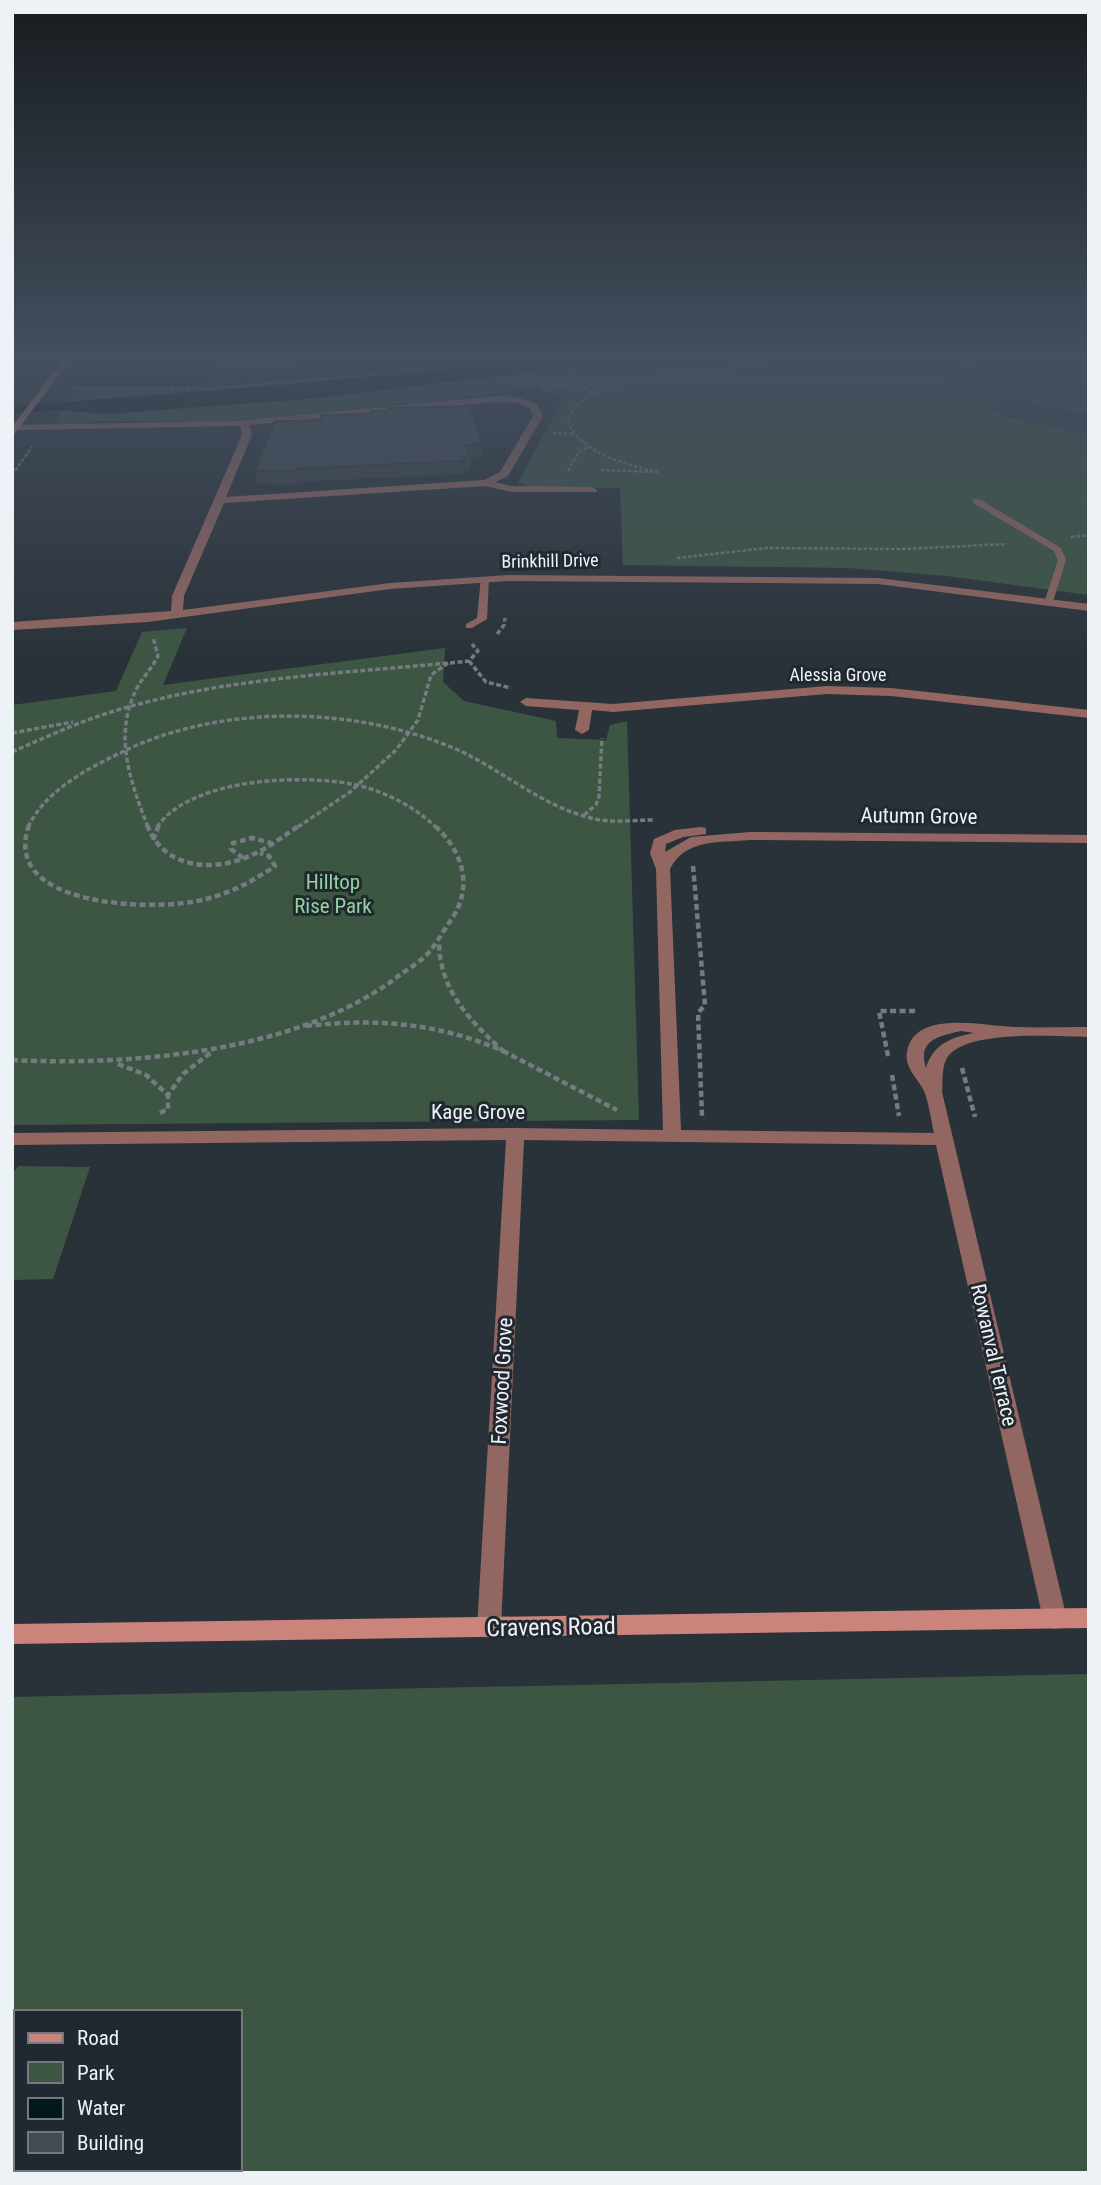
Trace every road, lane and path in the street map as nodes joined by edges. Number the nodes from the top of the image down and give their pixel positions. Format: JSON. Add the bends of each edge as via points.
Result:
{"nodes":[{"id":1,"x":239,"y":456,"type":"edge"},
{"id":2,"x":515,"y":456,"type":"edge"},
{"id":3,"x":577,"y":456,"type":"edge"},
{"id":4,"x":562,"y":475,"type":"dead end"},
{"id":5,"x":486,"y":483,"type":"junction"},
{"id":6,"x":592,"y":490,"type":"dead end"},
{"id":7,"x":221,"y":500,"type":"junction"},
{"id":8,"x":976,"y":501,"type":"dead end"},
{"id":9,"x":1089,"y":535,"type":"edge"},
{"id":10,"x":1042,"y":540,"type":"junction"},
{"id":11,"x":668,"y":578,"type":"junction"},
{"id":12,"x":484,"y":579,"type":"junction"},
{"id":13,"x":1049,"y":603,"type":"junction"},
{"id":14,"x":1089,"y":608,"type":"edge"},
{"id":15,"x":177,"y":614,"type":"junction"},
{"id":16,"x":148,"y":618,"type":"junction"},
{"id":17,"x":12,"y":626,"type":"edge"},
{"id":18,"x":469,"y":626,"type":"dead end"},
{"id":19,"x":467,"y":641,"type":"dead end"},
{"id":20,"x":448,"y":663,"type":"junction"},
{"id":21,"x":526,"y":702,"type":"dead end"},
{"id":22,"x":130,"y":705,"type":"junction"},
{"id":23,"x":586,"y":707,"type":"junction"},
{"id":24,"x":1089,"y":714,"type":"edge"},
{"id":25,"x":82,"y":721,"type":"junction"},
{"id":26,"x":582,"y":730,"type":"dead end"},
{"id":27,"x":603,"y":731,"type":"dead end"},
{"id":28,"x":411,"y":732,"type":"junction"},
{"id":29,"x":12,"y":733,"type":"edge"},
{"id":30,"x":123,"y":751,"type":"junction"},
{"id":31,"x":12,"y":752,"type":"edge"},
{"id":32,"x":357,"y":785,"type":"junction"},
{"id":33,"x":584,"y":815,"type":"junction"},
{"id":34,"x":665,"y":820,"type":"dead end"},
{"id":35,"x":1089,"y":839,"type":"edge"},
{"id":36,"x":153,"y":840,"type":"junction"},
{"id":37,"x":271,"y":843,"type":"junction"},
{"id":38,"x":260,"y":853,"type":"junction"},
{"id":39,"x":244,"y":859,"type":"junction"},
{"id":40,"x":439,"y":940,"type":"junction"},
{"id":41,"x":921,"y":1012,"type":"dead end"},
{"id":42,"x":295,"y":1028,"type":"junction"},
{"id":43,"x":1012,"y":1032,"type":"junction"},
{"id":44,"x":1089,"y":1032,"type":"edge"},
{"id":45,"x":215,"y":1049,"type":"junction"},
{"id":46,"x":503,"y":1051,"type":"junction"},
{"id":47,"x":12,"y":1060,"type":"edge"},
{"id":48,"x":961,"y":1062,"type":"dead end"},
{"id":49,"x":114,"y":1063,"type":"junction"},
{"id":50,"x":933,"y":1092,"type":"junction"},
{"id":51,"x":670,"y":1113,"type":"junction"},
{"id":52,"x":715,"y":1114,"type":"dead end"},
{"id":53,"x":888,"y":1116,"type":"dead end"},
{"id":54,"x":975,"y":1117,"type":"dead end"},
{"id":55,"x":515,"y":1134,"type":"junction"},
{"id":56,"x":672,"y":1136,"type":"junction"},
{"id":57,"x":12,"y":1139,"type":"edge"},
{"id":58,"x":944,"y":1139,"type":"junction"},
{"id":59,"x":1089,"y":1618,"type":"edge"},
{"id":60,"x":1055,"y":1619,"type":"junction"},
{"id":61,"x":489,"y":1628,"type":"junction"},
{"id":62,"x":12,"y":1634,"type":"edge"}],
"edges":[{"from":1,"to":7,"type":"street"},
{"from":2,"to":5,"type":"street","via":[[504,474]]},
{"from":3,"to":4,"type":"path"},
{"from":5,"to":6,"type":"street","via":[[511,489]]},
{"from":5,"to":7,"type":"street"},
{"from":7,"to":15,"type":"street","via":[[178,596]]},
{"from":8,"to":10,"type":"lane"},
{"from":9,"to":10,"type":"path"},
{"from":10,"to":11,"type":"path","via":[[947,548],[710,552],[669,561]]},
{"from":10,"to":13,"type":"lane","via":[[1058,550],[1062,561]]},
{"from":11,"to":12,"type":"street","name":"Brinkhill Drive"},
{"from":11,"to":13,"type":"street","name":"Brinkhill Drive","via":[[878,581]]},
{"from":12,"to":15,"type":"street","name":"Brinkhill Drive","via":[[390,586]]},
{"from":12,"to":18,"type":"lane","via":[[482,619]]},
{"from":13,"to":14,"type":"street","name":"Brinkhill Drive"},
{"from":15,"to":16,"type":"street","name":"Brinkhill Drive"},
{"from":16,"to":17,"type":"street","name":"Brinkhill Drive"},
{"from":16,"to":22,"type":"path","via":[[158,656]]},
{"from":19,"to":20,"type":"path","via":[[478,652],[475,657]]},
{"from":20,"to":22,"type":"path","via":[[238,685]]},
{"from":20,"to":28,"type":"path","via":[[431,675],[427,697]]},
{"from":21,"to":23,"type":"street","name":"Alessia Grove"},
{"from":22,"to":25,"type":"path"},
{"from":22,"to":30,"type":"path","via":[[122,734]]},
{"from":23,"to":24,"type":"street","name":"Alessia Grove","via":[[827,690],[891,692]]},
{"from":23,"to":26,"type":"street"},
{"from":25,"to":29,"type":"path"},
{"from":25,"to":31,"type":"path"},
{"from":27,"to":33,"type":"path","via":[[599,796]]},
{"from":28,"to":30,"type":"path","via":[[318,718],[266,719],[181,732]]},
{"from":28,"to":32,"type":"path"},
{"from":28,"to":33,"type":"path","via":[[478,760],[530,792]]},
{"from":30,"to":36,"type":"path"},
{"from":30,"to":38,"type":"path","via":[[64,787],[39,810],[25,835],[25,861],[48,885],[89,901],[117,905],[178,903],[233,890],[269,872],[275,866],[273,861]]},
{"from":32,"to":36,"type":"path","via":[[295,780],[222,790],[193,799],[161,818]]},
{"from":32,"to":37,"type":"path"},
{"from":32,"to":40,"type":"path","via":[[415,810],[451,844],[465,883],[461,906]]},
{"from":33,"to":34,"type":"path","via":[[605,820]]},
{"from":35,"to":51,"type":"street","name":"Autumn Grove","via":[[750,836],[691,841],[670,853],[663,869]]},
{"from":36,"to":39,"type":"path","via":[[161,851],[188,863],[216,865]]},
{"from":37,"to":38,"type":"path"},
{"from":37,"to":39,"type":"path","via":[[252,838],[233,843],[231,849]]},
{"from":38,"to":39,"type":"path"},
{"from":40,"to":42,"type":"path","via":[[391,982]]},
{"from":40,"to":46,"type":"path","via":[[440,964],[456,1001]]},
{"from":41,"to":53,"type":"path","via":[[879,1011],[901,1116]]},
{"from":42,"to":45,"type":"path"},
{"from":42,"to":46,"type":"path","via":[[390,1023],[463,1035]]},
{"from":43,"to":44,"type":"street","name":"Rowanval Terrace"},
{"from":43,"to":50,"type":"street","name":"Rowanval Terrace","via":[[950,1045],[935,1065]]},
{"from":43,"to":50,"type":"street","name":"Rowanval Terrace","via":[[961,1026],[929,1033],[915,1054],[916,1065]]},
{"from":45,"to":49,"type":"path"},
{"from":45,"to":49,"type":"path","via":[[183,1074],[168,1095],[149,1076]]},
{"from":46,"to":51,"type":"path","via":[[603,1105],[626,1112]]},
{"from":47,"to":49,"type":"path"},
{"from":48,"to":54,"type":"path"},
{"from":50,"to":58,"type":"street","name":"Rowanval Terrace"},
{"from":51,"to":52,"type":"path"},
{"from":51,"to":56,"type":"street","name":"Autumn Grove"},
{"from":55,"to":56,"type":"street","name":"Kage Grove"},
{"from":55,"to":57,"type":"street","name":"Kage Grove"},
{"from":55,"to":61,"type":"street","name":"Foxwood Grove"},
{"from":56,"to":58,"type":"street","name":"Kage Grove"},
{"from":58,"to":60,"type":"street","name":"Rowanval Terrace"},
{"from":59,"to":60,"type":"street","name":"Cravens Road"},
{"from":60,"to":61,"type":"street","name":"Cravens Road"},
{"from":61,"to":62,"type":"street","name":"Cravens Road"}]}
